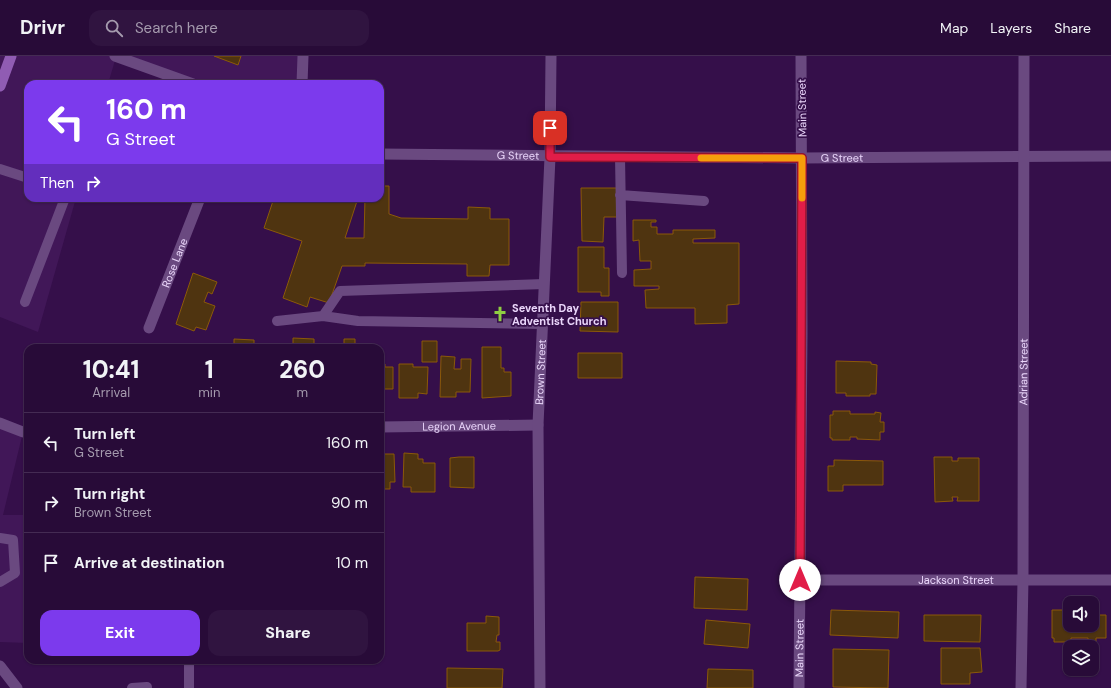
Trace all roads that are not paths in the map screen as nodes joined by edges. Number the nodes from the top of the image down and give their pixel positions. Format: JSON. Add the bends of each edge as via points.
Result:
{"nodes":[{"id":1,"x":11,"y":56,"type":"edge"},
{"id":2,"x":115,"y":56,"type":"edge"},
{"id":3,"x":303,"y":56,"type":"edge"},
{"id":4,"x":551,"y":56,"type":"edge"},
{"id":5,"x":801,"y":56,"type":"edge"},
{"id":6,"x":1024,"y":56,"type":"edge"},
{"id":7,"x":139,"y":60,"type":"edge"},
{"id":8,"x":184,"y":80,"type":"edge"},
{"id":9,"x":302,"y":80,"type":"edge"},
{"id":10,"x":0,"y":86,"type":"edge"},
{"id":11,"x":384,"y":154,"type":"edge"},
{"id":12,"x":1023,"y":156,"type":"junction"},
{"id":13,"x":1111,"y":156,"type":"edge"},
{"id":14,"x":550,"y":157,"type":"junction"},
{"id":15,"x":620,"y":157,"type":"junction"},
{"id":16,"x":802,"y":158,"type":"junction"},
{"id":17,"x":0,"y":169,"type":"edge"},
{"id":18,"x":24,"y":177,"type":"edge"},
{"id":19,"x":620,"y":195,"type":"junction"},
{"id":20,"x":704,"y":201,"type":"dead end"},
{"id":21,"x":63,"y":202,"type":"edge"},
{"id":22,"x":198,"y":202,"type":"edge"},
{"id":23,"x":622,"y":273,"type":"dead end"},
{"id":24,"x":544,"y":284,"type":"junction"},
{"id":25,"x":25,"y":302,"type":"dead end"},
{"id":26,"x":324,"y":316,"type":"junction"},
{"id":27,"x":277,"y":320,"type":"dead end"},
{"id":28,"x":542,"y":324,"type":"junction"},
{"id":29,"x":149,"y":328,"type":"dead end"},
{"id":30,"x":0,"y":423,"type":"edge"},
{"id":31,"x":538,"y":425,"type":"junction"},
{"id":32,"x":384,"y":427,"type":"edge"},
{"id":33,"x":24,"y":432,"type":"edge"},
{"id":34,"x":0,"y":538,"type":"edge"},
{"id":35,"x":1023,"y":579,"type":"junction"},
{"id":36,"x":800,"y":580,"type":"junction"},
{"id":37,"x":1111,"y":580,"type":"edge"},
{"id":38,"x":0,"y":582,"type":"edge"},
{"id":39,"x":189,"y":664,"type":"edge"},
{"id":40,"x":1,"y":671,"type":"edge"},
{"id":41,"x":147,"y":687,"type":"dead end"},
{"id":42,"x":17,"y":688,"type":"edge"},
{"id":43,"x":132,"y":688,"type":"edge"},
{"id":44,"x":188,"y":688,"type":"edge"},
{"id":45,"x":540,"y":688,"type":"edge"},
{"id":46,"x":799,"y":688,"type":"edge"},
{"id":47,"x":1021,"y":688,"type":"edge"}],
"edges":[{"from":1,"to":10,"type":"main road"},
{"from":2,"to":7,"type":"street"},
{"from":3,"to":9,"type":"street"},
{"from":4,"to":14,"type":"street","name":"Brown Street"},
{"from":5,"to":16,"type":"street","name":"Main Street"},
{"from":6,"to":12,"type":"street","name":"Adrian Street"},
{"from":7,"to":8,"type":"street"},
{"from":11,"to":14,"type":"street","name":"G Street"},
{"from":12,"to":13,"type":"street","name":"G Street"},
{"from":12,"to":16,"type":"street","name":"G Street"},
{"from":12,"to":35,"type":"street","name":"Adrian Street"},
{"from":14,"to":15,"type":"street","name":"G Street"},
{"from":14,"to":24,"type":"street","name":"Brown Street"},
{"from":15,"to":16,"type":"street","name":"G Street"},
{"from":15,"to":19,"type":"lane"},
{"from":16,"to":36,"type":"street","name":"Main Street"},
{"from":17,"to":18,"type":"lane"},
{"from":19,"to":20,"type":"lane"},
{"from":19,"to":23,"type":"lane"},
{"from":21,"to":25,"type":"lane"},
{"from":22,"to":29,"type":"street","name":"Rose Lane"},
{"from":24,"to":26,"type":"lane","via":[[340,291]]},
{"from":24,"to":28,"type":"street","name":"Brown Street"},
{"from":26,"to":27,"type":"lane"},
{"from":26,"to":28,"type":"lane","via":[[358,321]]},
{"from":28,"to":31,"type":"street","name":"Brown Street"},
{"from":30,"to":33,"type":"street"},
{"from":31,"to":32,"type":"street","name":"Legion Avenue"},
{"from":31,"to":45,"type":"street","name":"Brown Street"},
{"from":34,"to":38,"type":"lane","via":[[13,540],[15,573]]},
{"from":35,"to":36,"type":"street","name":"Jackson Street"},
{"from":35,"to":37,"type":"street","name":"Jackson Street"},
{"from":35,"to":47,"type":"street","name":"Adrian Street"},
{"from":36,"to":46,"type":"street","name":"Main Street"},
{"from":39,"to":44,"type":"lane"},
{"from":40,"to":42,"type":"street"},
{"from":41,"to":43,"type":"lane"}]}
